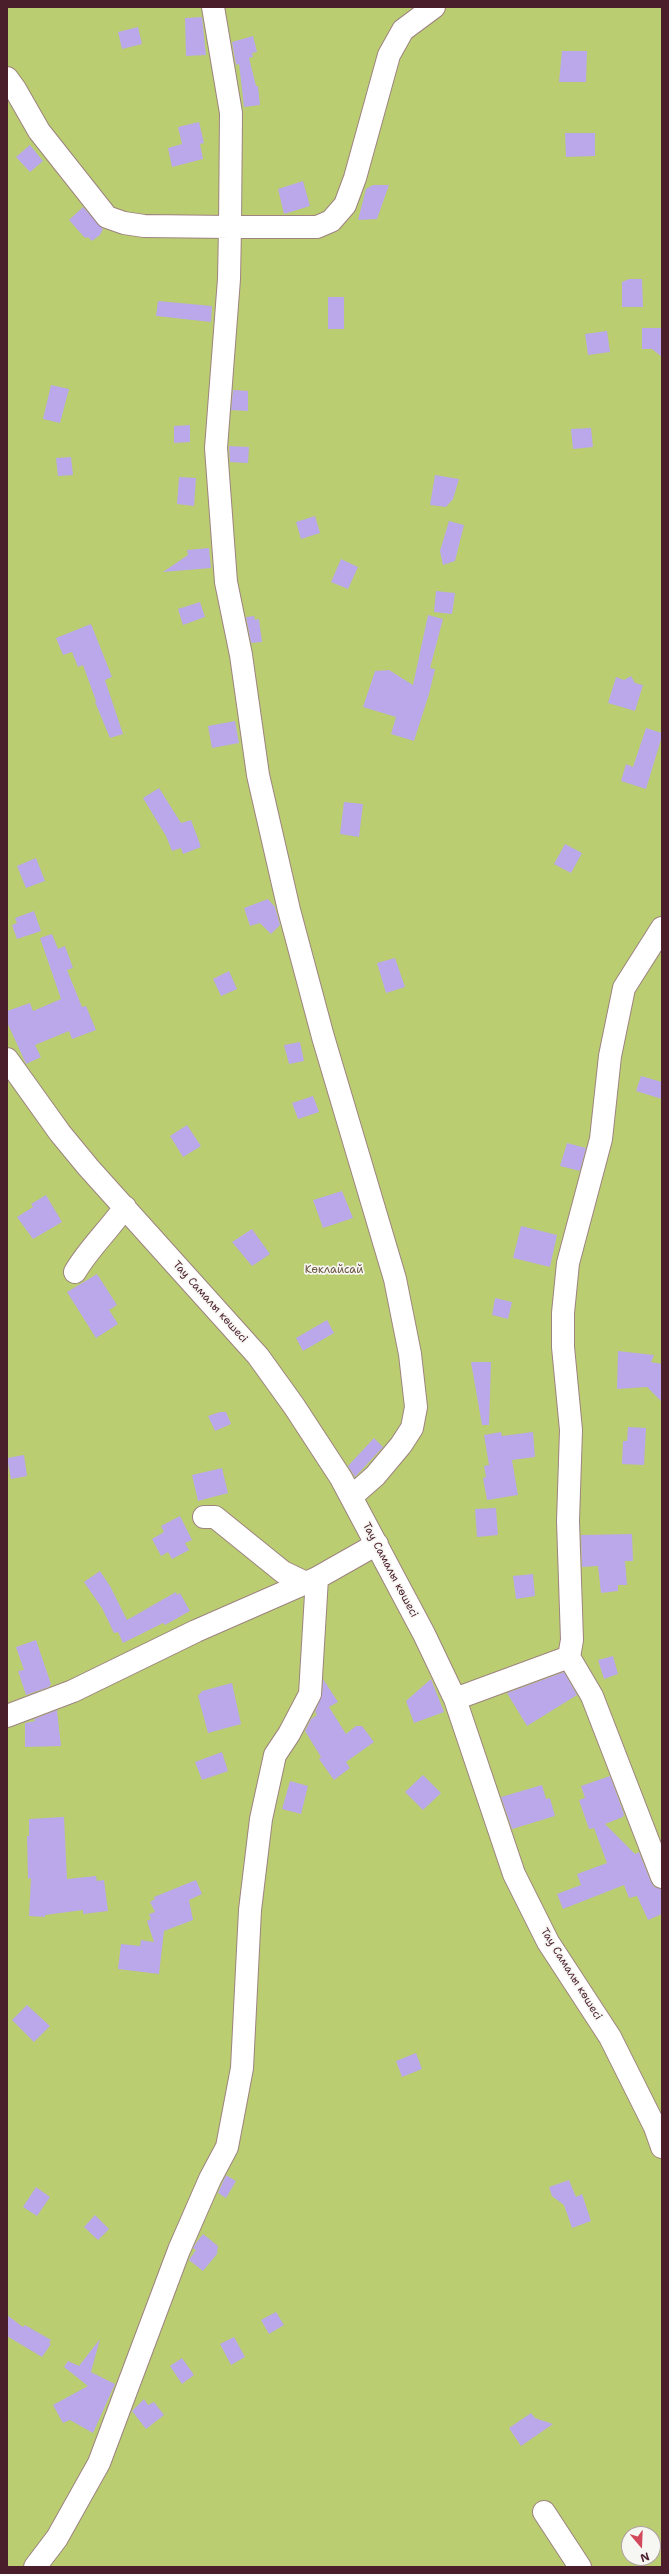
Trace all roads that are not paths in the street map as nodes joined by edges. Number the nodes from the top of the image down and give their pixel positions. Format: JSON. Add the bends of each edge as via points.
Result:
{"nodes":[{"id":1,"x":213,"y":7,"type":"edge"},
{"id":2,"x":434,"y":7,"type":"edge"},
{"id":3,"x":7,"y":78,"type":"edge"},
{"id":4,"x":230,"y":227,"type":"junction"},
{"id":5,"x":662,"y":928,"type":"edge"},
{"id":6,"x":7,"y":1059,"type":"edge"},
{"id":7,"x":125,"y":1207,"type":"junction"},
{"id":8,"x":75,"y":1272,"type":"dead end"},
{"id":9,"x":351,"y":1497,"type":"junction"},
{"id":10,"x":204,"y":1517,"type":"dead end"},
{"id":11,"x":377,"y":1544,"type":"junction"},
{"id":12,"x":312,"y":1580,"type":"junction"},
{"id":13,"x":569,"y":1657,"type":"junction"},
{"id":14,"x":455,"y":1698,"type":"junction"},
{"id":15,"x":7,"y":1716,"type":"edge"},
{"id":16,"x":662,"y":1877,"type":"edge"},
{"id":17,"x":662,"y":2147,"type":"edge"},
{"id":18,"x":544,"y":2512,"type":"dead end"},
{"id":19,"x":35,"y":2567,"type":"edge"},
{"id":20,"x":580,"y":2567,"type":"edge"}],
"edges":[{"from":1,"to":4,"type":"street","via":[[231,113]]},
{"from":2,"to":4,"type":"street","via":[[403,30],[389,55],[355,178],[344,206],[331,221],[317,227]]},
{"from":3,"to":4,"type":"street","via":[[39,132],[107,216],[124,223],[144,226]]},
{"from":4,"to":9,"type":"street","via":[[228,293],[216,448],[226,582],[241,655],[260,783],[323,1037],[395,1279],[410,1354],[416,1408],[412,1428],[401,1445],[375,1476]]},
{"from":5,"to":13,"type":"street","via":[[624,988],[610,1056],[601,1139],[568,1263],[563,1320],[571,1430],[568,1521],[572,1640]]},
{"from":6,"to":7,"type":"street","name":"Тау Самалы көшесі","via":[[60,1133]]},
{"from":7,"to":8,"type":"street","via":[[111,1227],[90,1248]]},
{"from":7,"to":9,"type":"street","name":"Тау Самалы көшесі","via":[[258,1356],[294,1406]]},
{"from":9,"to":11,"type":"street","name":"Тау Самалы көшесі"},
{"from":10,"to":12,"type":"street","via":[[216,1517],[283,1572]]},
{"from":11,"to":12,"type":"street"},
{"from":11,"to":14,"type":"street","name":"Тау Самалы көшесі"},
{"from":12,"to":15,"type":"street","via":[[196,1631],[74,1691]]},
{"from":12,"to":19,"type":"street","via":[[310,1694],[290,1734],[275,1755],[261,1819],[250,1910],[242,2068],[227,2147],[179,2250],[99,2463],[57,2538]]},
{"from":13,"to":14,"type":"street"},
{"from":13,"to":16,"type":"street","via":[[592,1696]]},
{"from":14,"to":17,"type":"street","name":"Тау Самалы көшесі","via":[[514,1874],[548,1942],[610,2037],[655,2127]]},
{"from":18,"to":20,"type":"street"}]}
